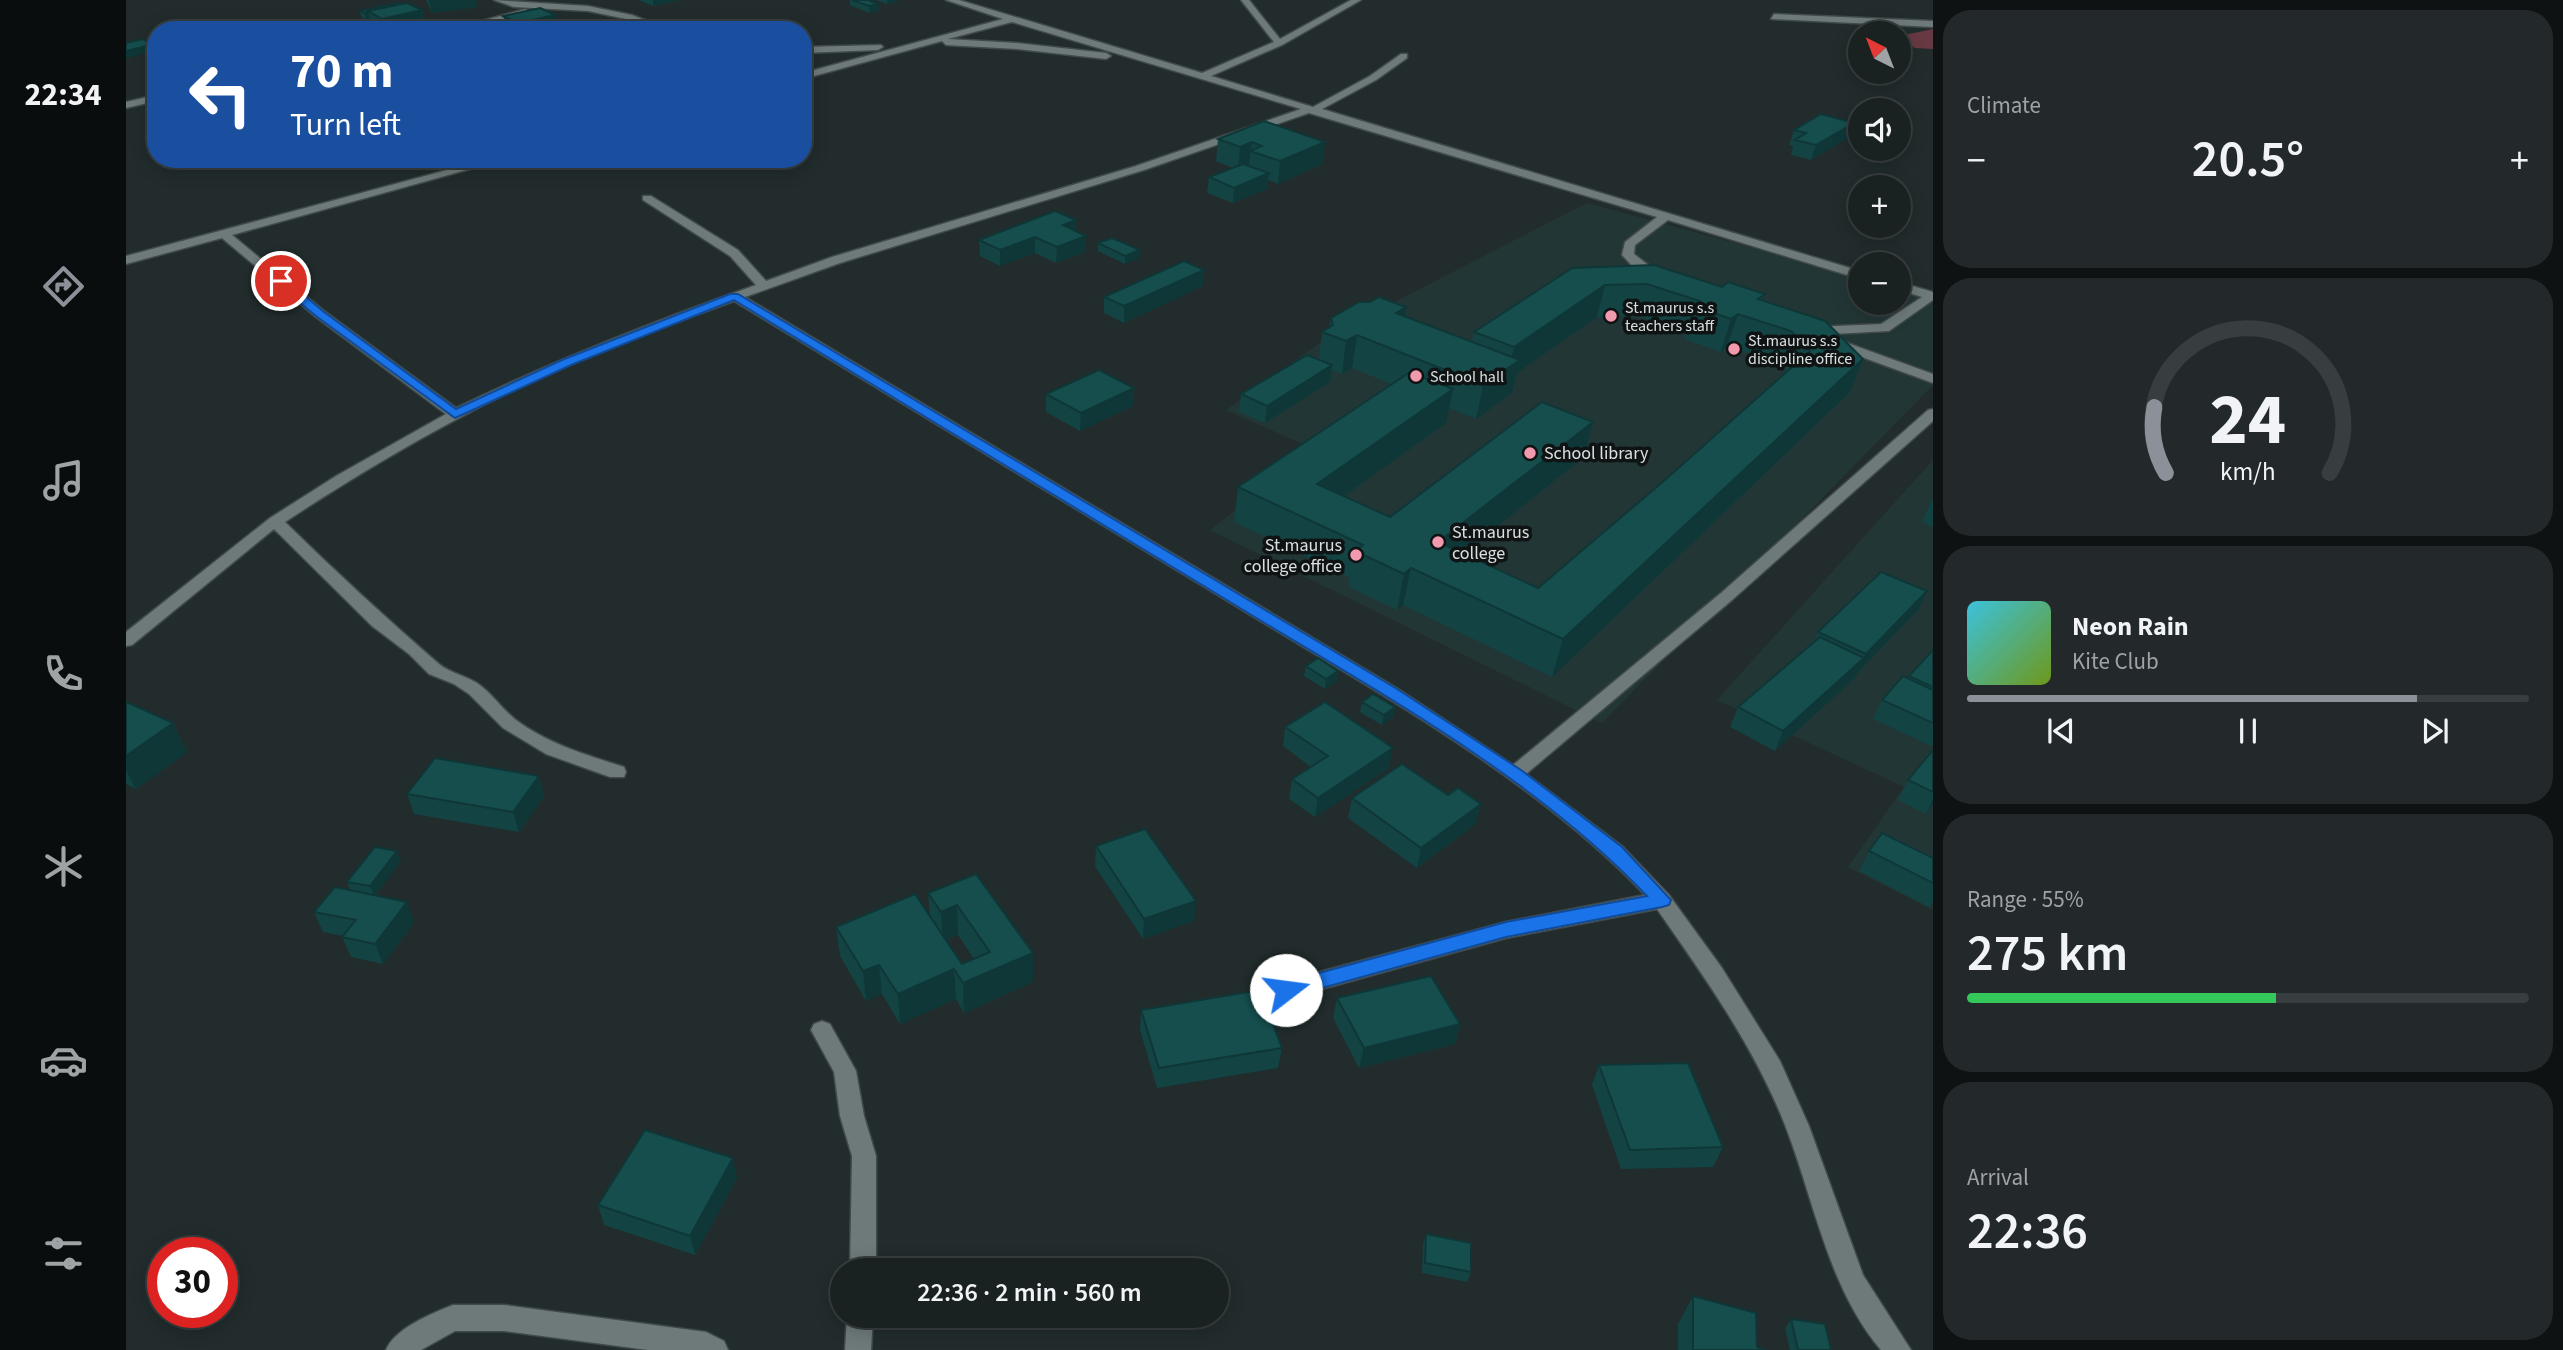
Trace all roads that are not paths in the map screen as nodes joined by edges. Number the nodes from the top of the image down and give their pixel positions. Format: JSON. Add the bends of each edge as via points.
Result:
{"nodes":[{"id":1,"x":498,"y":0,"type":"edge"},
{"id":2,"x":581,"y":0,"type":"edge"},
{"id":3,"x":950,"y":0,"type":"edge"},
{"id":4,"x":1245,"y":0,"type":"edge"},
{"id":5,"x":1357,"y":0,"type":"edge"},
{"id":6,"x":559,"y":5,"type":"junction"},
{"id":7,"x":1774,"y":17,"type":"dead end"},
{"id":8,"x":1011,"y":19,"type":"junction"},
{"id":9,"x":490,"y":21,"type":"edge"},
{"id":10,"x":637,"y":21,"type":"edge"},
{"id":11,"x":1933,"y":24,"type":"edge"},
{"id":12,"x":928,"y":41,"type":"junction"},
{"id":13,"x":1279,"y":43,"type":"junction"},
{"id":14,"x":913,"y":45,"type":"junction"},
{"id":15,"x":812,"y":50,"type":"edge"},
{"id":16,"x":1404,"y":56,"type":"dead end"},
{"id":17,"x":1138,"y":58,"type":"junction"},
{"id":18,"x":812,"y":73,"type":"edge"},
{"id":19,"x":1201,"y":77,"type":"junction"},
{"id":20,"x":147,"y":100,"type":"edge"},
{"id":21,"x":126,"y":105,"type":"edge"},
{"id":22,"x":1311,"y":110,"type":"junction"},
{"id":23,"x":467,"y":168,"type":"edge"},
{"id":24,"x":647,"y":198,"type":"dead end"},
{"id":25,"x":1665,"y":217,"type":"junction"},
{"id":26,"x":223,"y":233,"type":"junction"},
{"id":27,"x":126,"y":260,"type":"edge"},
{"id":28,"x":1848,"y":271,"type":"edge"},
{"id":29,"x":1672,"y":284,"type":"edge"},
{"id":30,"x":764,"y":286,"type":"junction"},
{"id":31,"x":1911,"y":290,"type":"edge"},
{"id":32,"x":734,"y":296,"type":"junction"},
{"id":33,"x":1932,"y":296,"type":"edge"},
{"id":34,"x":1933,"y":379,"type":"edge"},
{"id":35,"x":1933,"y":413,"type":"edge"},
{"id":36,"x":455,"y":414,"type":"junction"},
{"id":37,"x":275,"y":521,"type":"junction"},
{"id":38,"x":126,"y":641,"type":"edge"},
{"id":39,"x":617,"y":772,"type":"dead end"},
{"id":40,"x":1514,"y":774,"type":"junction"},
{"id":41,"x":1662,"y":900,"type":"junction"},
{"id":42,"x":1286,"y":990,"type":"dead end"},
{"id":43,"x":822,"y":1030,"type":"dead end"},
{"id":44,"x":863,"y":1258,"type":"edge"},
{"id":45,"x":859,"y":1328,"type":"edge"},
{"id":46,"x":399,"y":1350,"type":"edge"},
{"id":47,"x":715,"y":1350,"type":"edge"},
{"id":48,"x":858,"y":1350,"type":"edge"},
{"id":49,"x":1898,"y":1350,"type":"edge"}],
"edges":[{"from":1,"to":6,"type":"street","via":[[513,7]]},
{"from":2,"to":6,"type":"street"},
{"from":3,"to":8,"type":"street"},
{"from":4,"to":13,"type":"street"},
{"from":5,"to":13,"type":"street"},
{"from":6,"to":9,"type":"street"},
{"from":6,"to":10,"type":"street"},
{"from":7,"to":11,"type":"street"},
{"from":8,"to":12,"type":"street"},
{"from":8,"to":17,"type":"street"},
{"from":12,"to":14,"type":"street"},
{"from":12,"to":17,"type":"street"},
{"from":13,"to":19,"type":"street"},
{"from":14,"to":15,"type":"street"},
{"from":14,"to":18,"type":"street"},
{"from":16,"to":22,"type":"street"},
{"from":17,"to":19,"type":"street"},
{"from":19,"to":22,"type":"street"},
{"from":20,"to":21,"type":"street"},
{"from":22,"to":25,"type":"street"},
{"from":22,"to":30,"type":"street"},
{"from":23,"to":26,"type":"street"},
{"from":24,"to":30,"type":"street","via":[[744,260]]},
{"from":25,"to":28,"type":"street"},
{"from":25,"to":29,"type":"street","via":[[1629,244],[1628,254],[1641,268]]},
{"from":26,"to":27,"type":"street"},
{"from":26,"to":36,"type":"street","via":[[320,314]]},
{"from":30,"to":32,"type":"street"},
{"from":31,"to":33,"type":"street"},
{"from":32,"to":36,"type":"street","via":[[566,362]]},
{"from":32,"to":40,"type":"street","via":[[1392,693]]},
{"from":33,"to":34,"type":"street","via":[[1884,328],[1803,331]]},
{"from":35,"to":40,"type":"street","via":[[1714,610]]},
{"from":36,"to":37,"type":"street"},
{"from":37,"to":38,"type":"street"},
{"from":37,"to":39,"type":"street","via":[[378,622],[435,670],[475,690],[509,724],[553,750]]},
{"from":40,"to":41,"type":"street","via":[[1616,852]]},
{"from":41,"to":42,"type":"street","via":[[1506,930]]},
{"from":41,"to":49,"type":"street","via":[[1772,1068],[1852,1281]]},
{"from":43,"to":44,"type":"street","via":[[845,1072],[864,1156]]},
{"from":45,"to":48,"type":"street"},
{"from":46,"to":47,"type":"street","via":[[453,1318],[504,1318],[706,1345]]}]}
